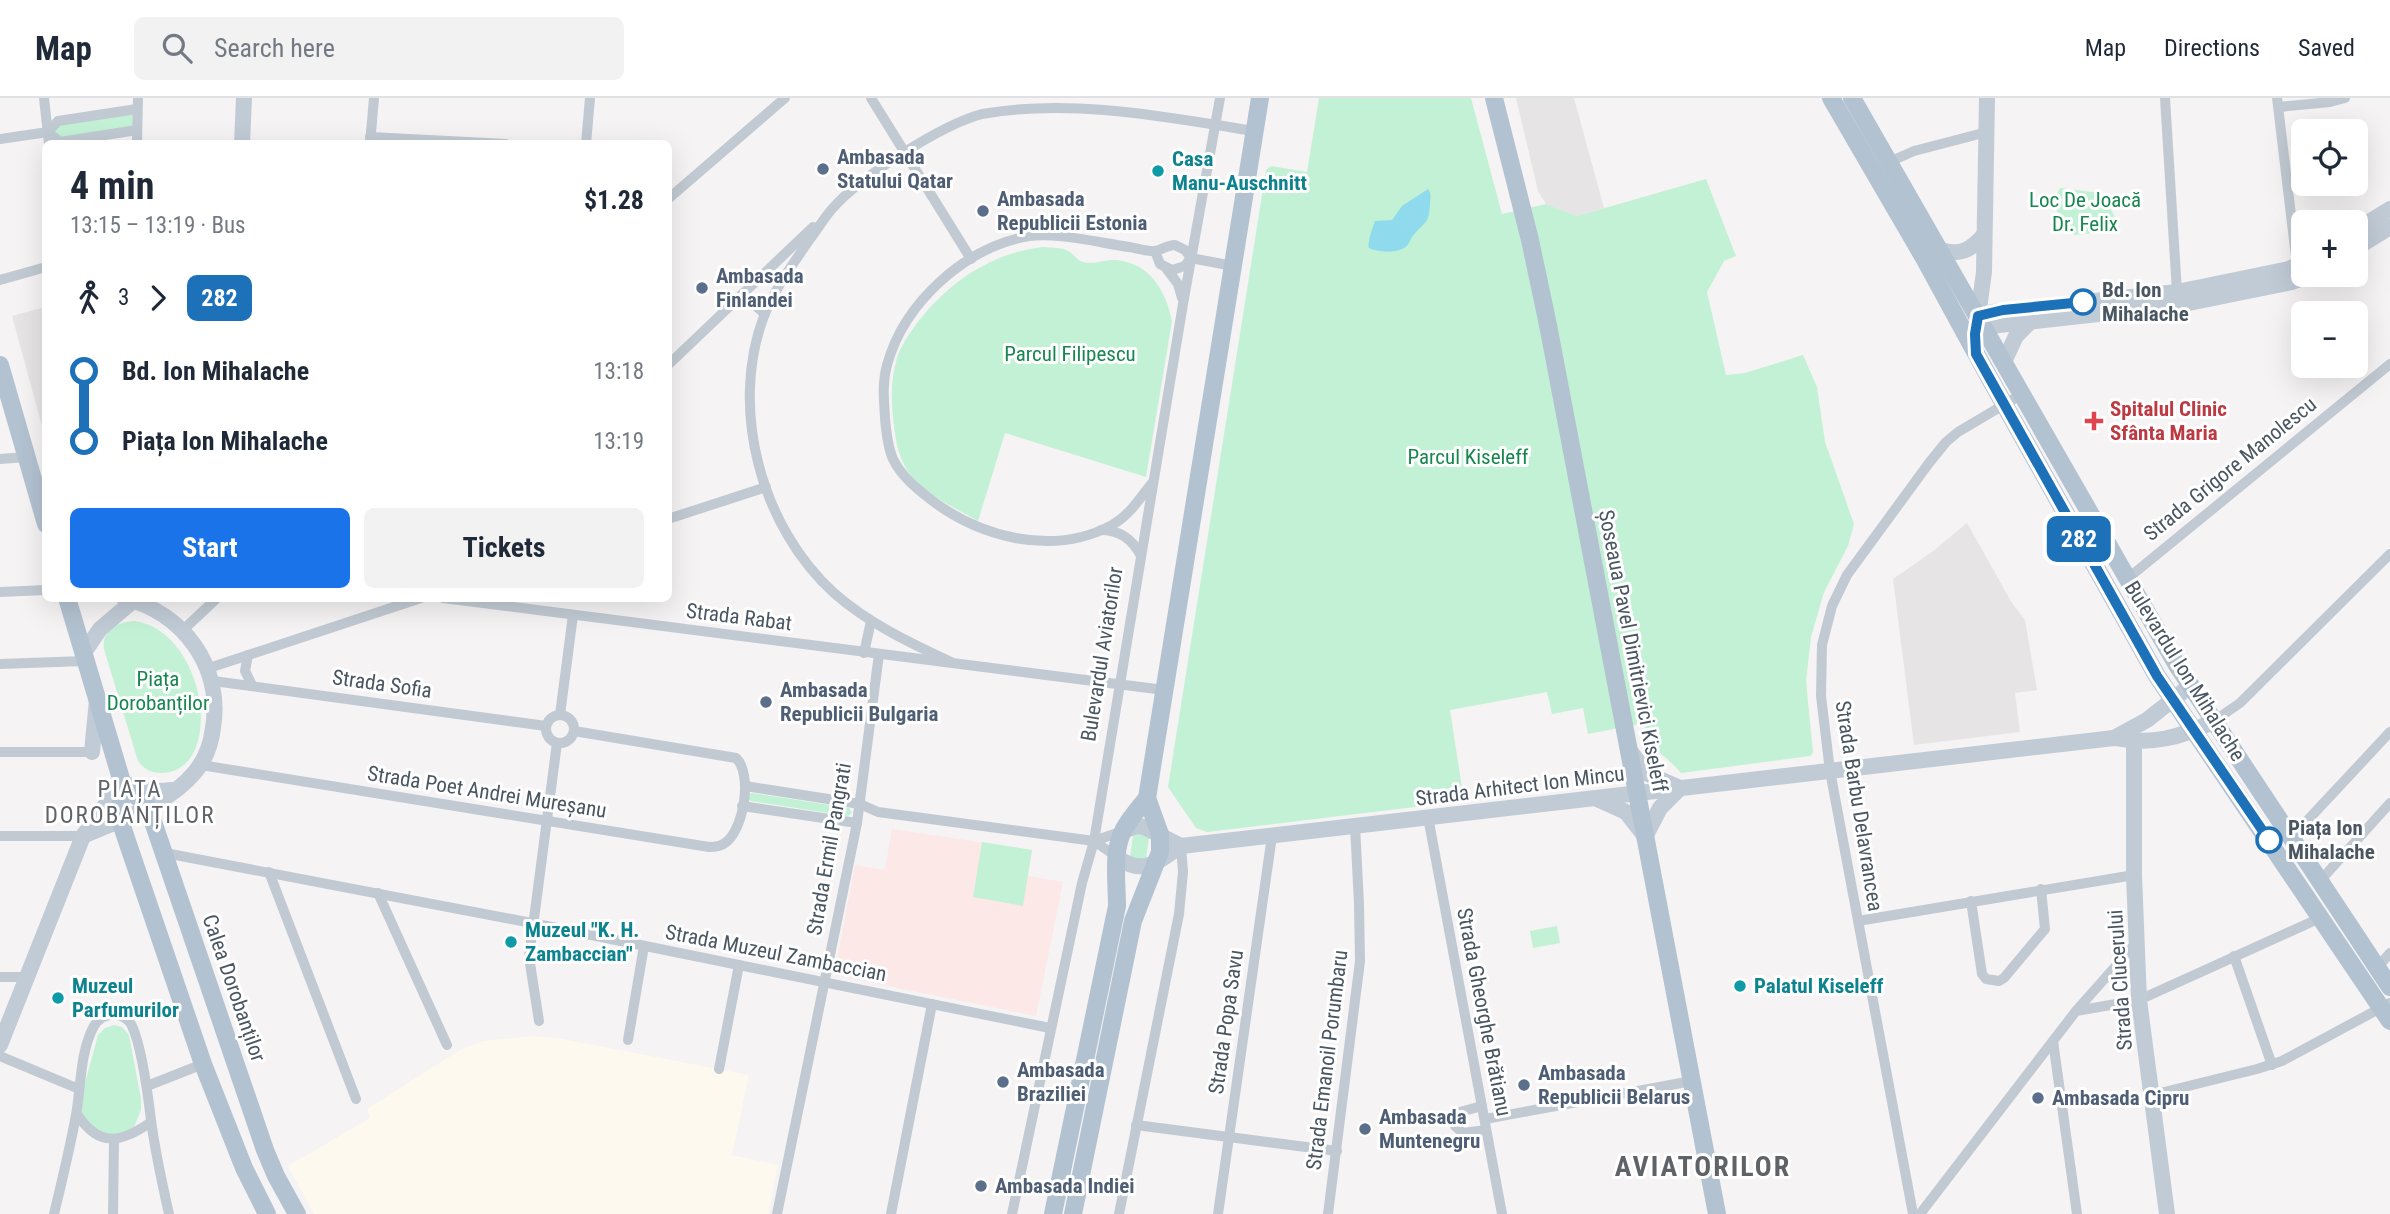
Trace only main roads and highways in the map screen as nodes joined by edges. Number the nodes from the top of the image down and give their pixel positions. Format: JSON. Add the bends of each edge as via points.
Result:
{"nodes":[{"id":1,"x":1260,"y":98,"type":"edge"},
{"id":2,"x":1494,"y":98,"type":"edge"},
{"id":3,"x":1830,"y":98,"type":"edge"},
{"id":4,"x":1852,"y":98,"type":"edge"},
{"id":5,"x":1932,"y":254,"type":"junction"},
{"id":6,"x":1985,"y":319,"type":"junction"},
{"id":7,"x":0,"y":365,"type":"edge"},
{"id":8,"x":42,"y":511,"type":"edge"},
{"id":9,"x":68,"y":602,"type":"edge"},
{"id":10,"x":122,"y":782,"type":"junction"},
{"id":11,"x":1147,"y":798,"type":"junction"},
{"id":12,"x":2390,"y":986,"type":"edge"},
{"id":13,"x":2387,"y":1011,"type":"edge"},
{"id":14,"x":266,"y":1214,"type":"edge"},
{"id":15,"x":297,"y":1214,"type":"edge"},
{"id":16,"x":1053,"y":1214,"type":"edge"},
{"id":17,"x":1073,"y":1214,"type":"edge"},
{"id":18,"x":1717,"y":1214,"type":"edge"}],
"edges":[{"from":1,"to":11,"type":"main road"},
{"from":2,"to":18,"type":"main road","name":"Șoseaua Pavel Dimitrievici Kiseleff","via":[[1546,312]]},
{"from":3,"to":5,"type":"main road","name":"Bulevardul Ion Mihalache"},
{"from":4,"to":5,"type":"main road","name":"Bulevardul Ion Mihalache","via":[[1889,162]]},
{"from":5,"to":6,"type":"main road","name":"Bulevardul Ion Mihalache"},
{"from":6,"to":12,"type":"main road","name":"Bulevardul Ion Mihalache","via":[[2004,362],[2190,686]]},
{"from":6,"to":13,"type":"main road","name":"Bulevardul Ion Mihalache","via":[[1976,354],[2114,602],[2172,700]]},
{"from":7,"to":8,"type":"main road"},
{"from":9,"to":10,"type":"main road","name":"Calea Dorobanților"},
{"from":10,"to":14,"type":"main road","name":"Calea Dorobanților","via":[[120,820],[127,843],[203,1064]]},
{"from":10,"to":15,"type":"main road","name":"Calea Dorobanților","via":[[148,807],[265,1150]]},
{"from":11,"to":16,"type":"main road","via":[[1123,831],[1117,857],[1117,902]]},
{"from":11,"to":17,"type":"main road","via":[[1160,834],[1158,861],[1138,905]]}]}
